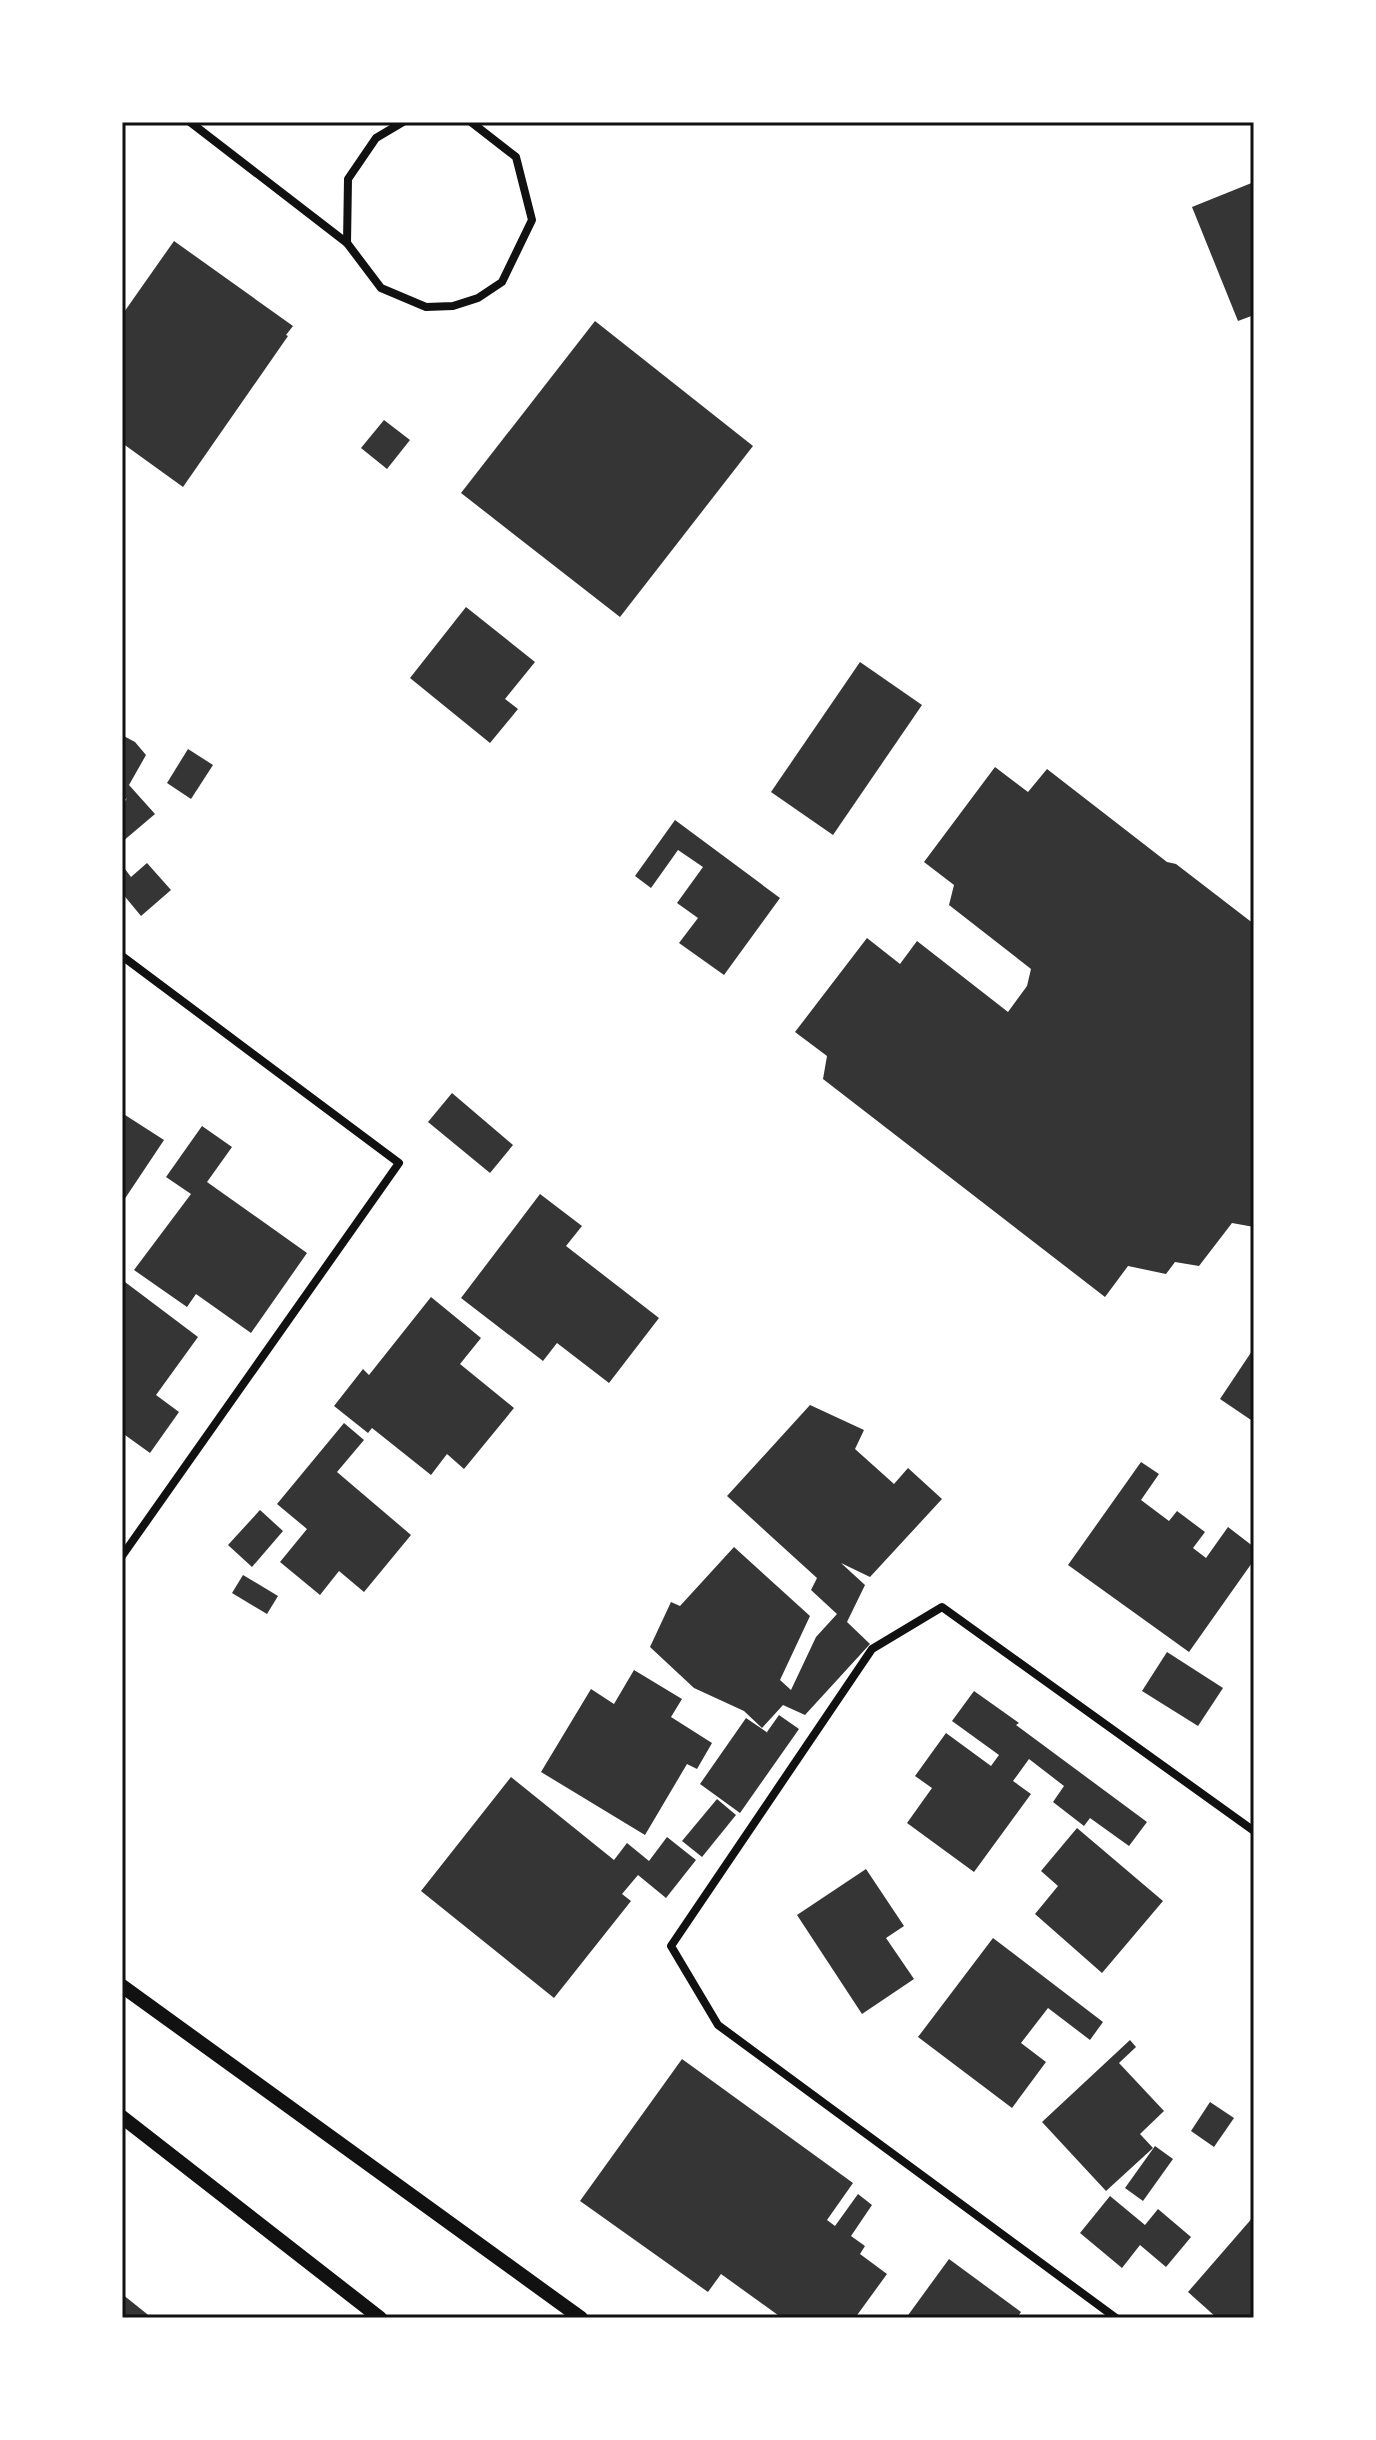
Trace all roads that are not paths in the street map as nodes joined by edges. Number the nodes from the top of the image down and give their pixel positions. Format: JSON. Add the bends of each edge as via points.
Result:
{"nodes":[{"id":1,"x":190,"y":122,"type":"edge"},
{"id":2,"x":403,"y":122,"type":"edge"},
{"id":3,"x":471,"y":122,"type":"edge"},
{"id":4,"x":347,"y":243,"type":"junction"},
{"id":5,"x":122,"y":956,"type":"edge"},
{"id":6,"x":122,"y":1556,"type":"edge"},
{"id":7,"x":1254,"y":1831,"type":"edge"},
{"id":8,"x":122,"y":1986,"type":"edge"},
{"id":9,"x":122,"y":2117,"type":"edge"},
{"id":10,"x":380,"y":2318,"type":"edge"},
{"id":11,"x":581,"y":2318,"type":"edge"},
{"id":12,"x":1116,"y":2318,"type":"edge"}],
"edges":[{"from":1,"to":4,"type":"street"},
{"from":2,"to":4,"type":"street","via":[[376,138],[348,179]]},
{"from":3,"to":4,"type":"street","via":[[516,157],[532,220],[502,282],[478,298],[426,307],[381,288]]},
{"from":5,"to":6,"type":"street","via":[[399,1163]]},
{"from":7,"to":12,"type":"street","via":[[942,1607],[872,1649],[671,1946],[718,2025]]},
{"from":8,"to":11,"type":"street"},
{"from":9,"to":10,"type":"street"}]}
